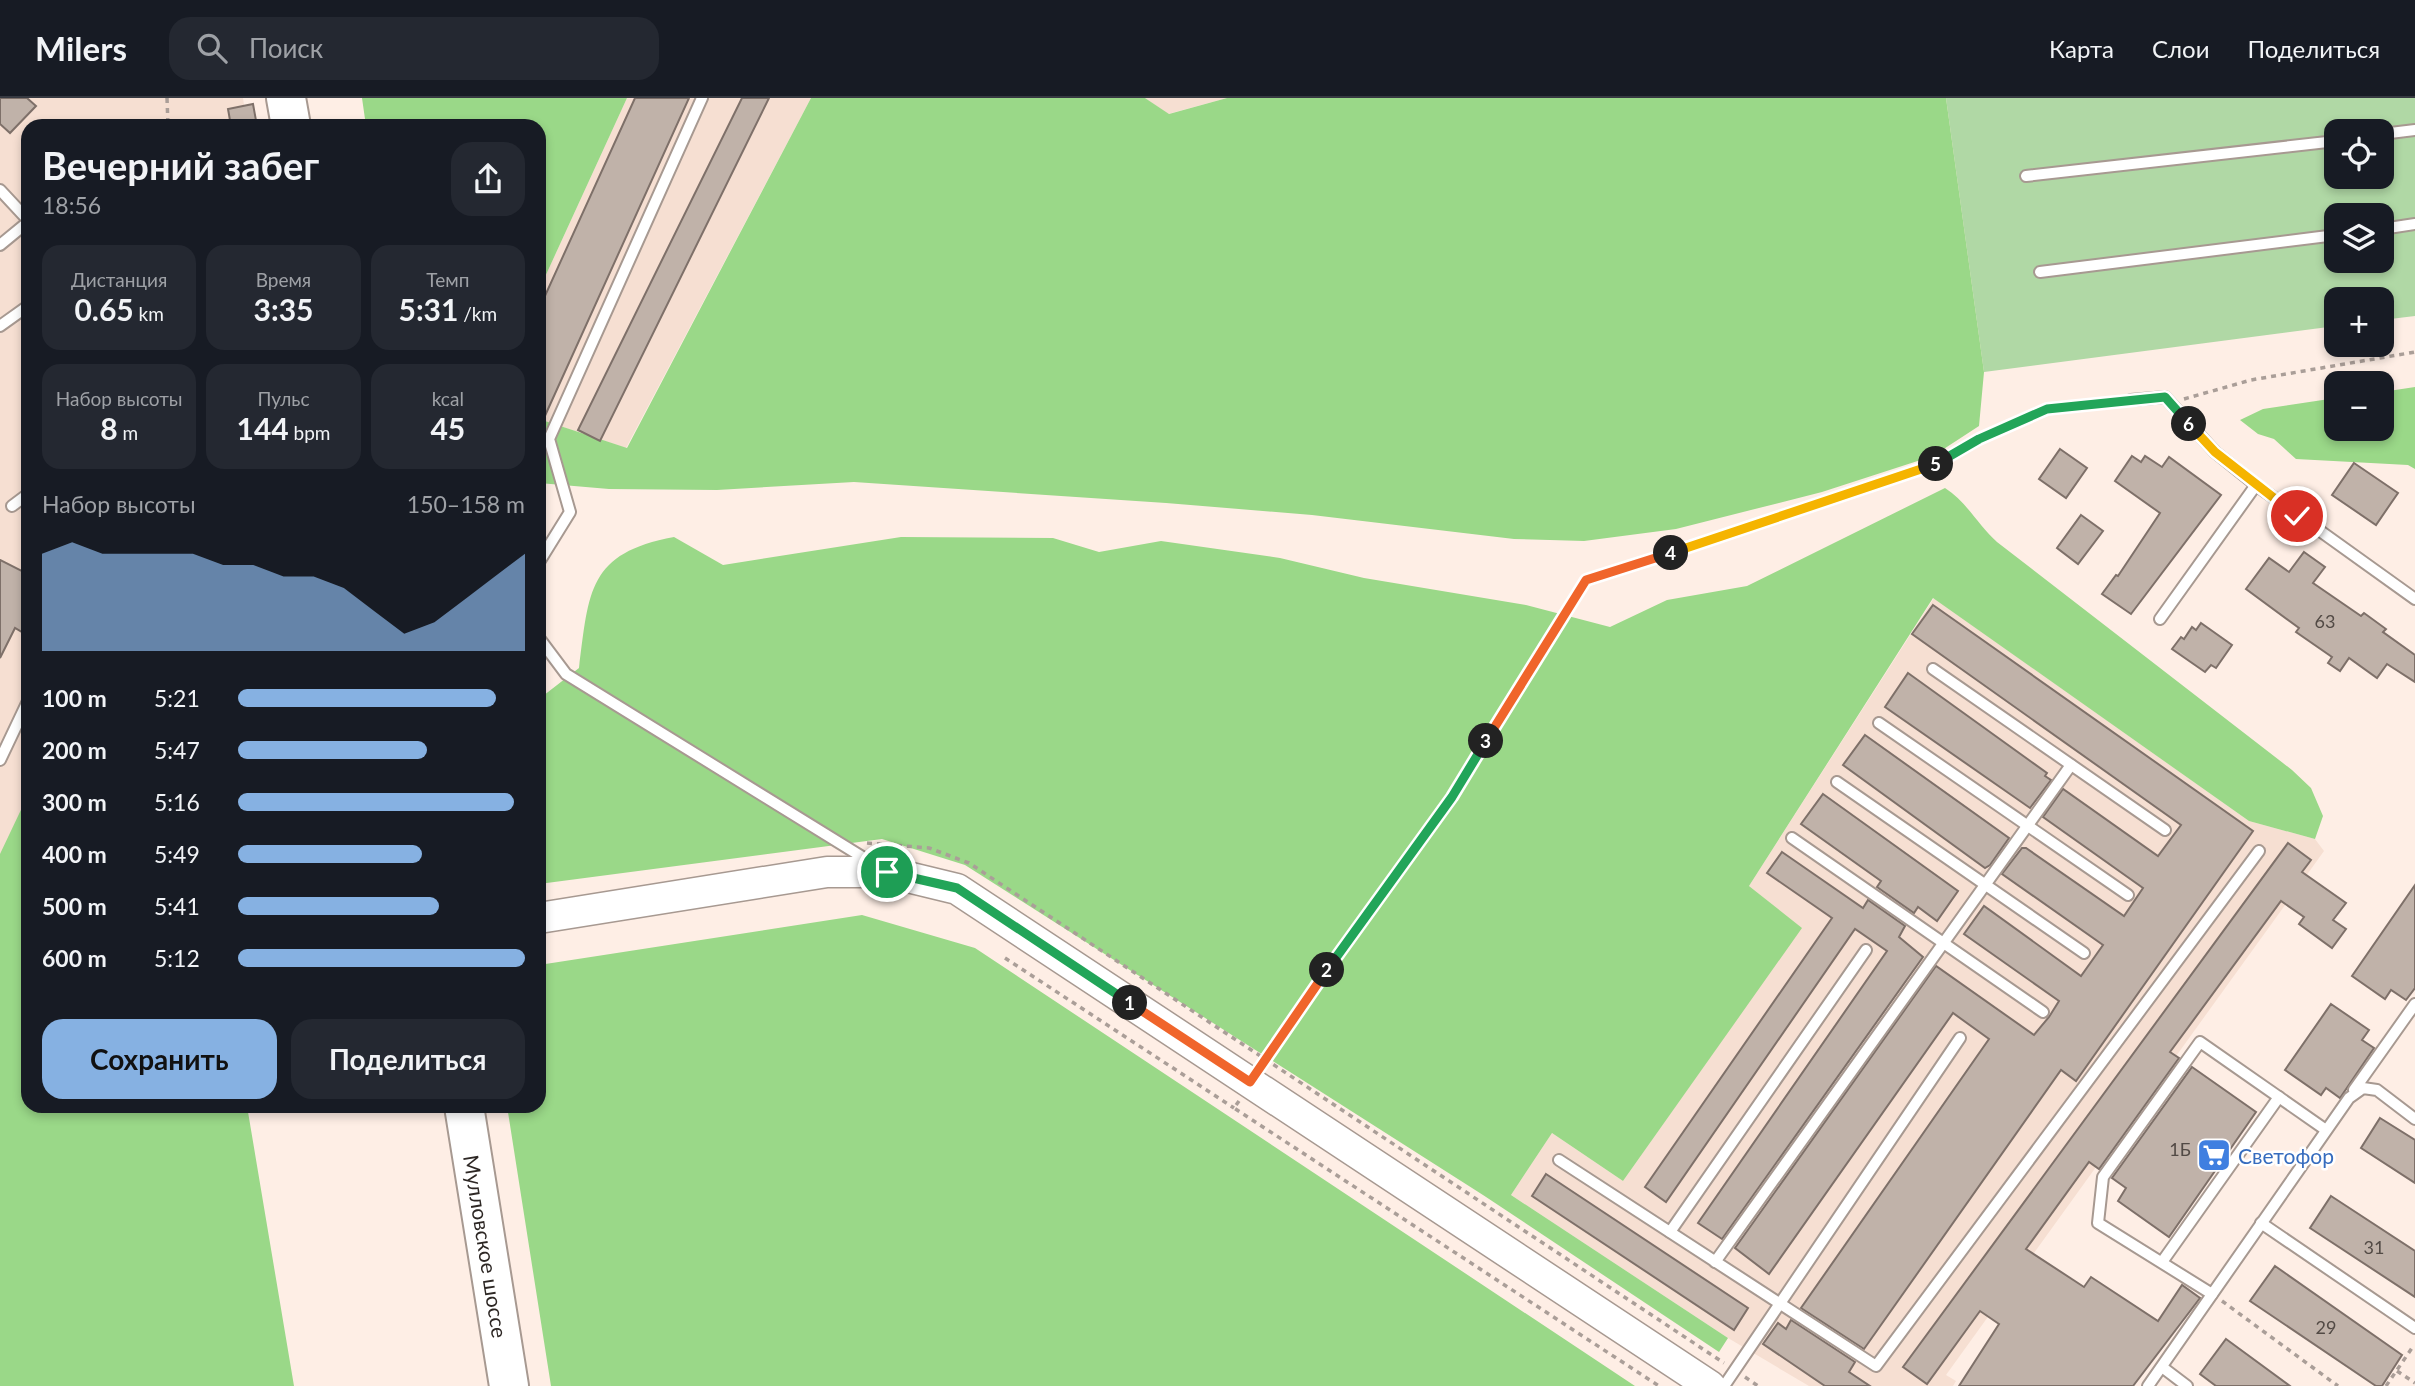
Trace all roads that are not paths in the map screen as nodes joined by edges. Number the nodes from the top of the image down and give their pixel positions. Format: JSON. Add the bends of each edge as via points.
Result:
{"nodes":[{"id":1,"x":286,"y":98,"type":"edge"},
{"id":2,"x":702,"y":98,"type":"edge"},
{"id":3,"x":290,"y":119,"type":"edge"},
{"id":4,"x":2415,"y":130,"type":"edge"},
{"id":5,"x":2394,"y":133,"type":"edge"},
{"id":6,"x":2324,"y":142,"type":"edge"},
{"id":7,"x":2026,"y":176,"type":"dead end"},
{"id":8,"x":0,"y":190,"type":"edge"},
{"id":9,"x":21,"y":213,"type":"edge"},
{"id":10,"x":2415,"y":224,"type":"edge"},
{"id":11,"x":21,"y":227,"type":"edge"},
{"id":12,"x":2394,"y":227,"type":"edge"},
{"id":13,"x":2324,"y":236,"type":"edge"},
{"id":14,"x":0,"y":244,"type":"edge"},
{"id":15,"x":2040,"y":272,"type":"dead end"},
{"id":16,"x":21,"y":311,"type":"edge"},
{"id":17,"x":0,"y":326,"type":"edge"},
{"id":18,"x":2131,"y":400,"type":"road end"},
{"id":19,"x":2256,"y":485,"type":"junction"},
{"id":20,"x":21,"y":499,"type":"edge"},
{"id":21,"x":12,"y":506,"type":"dead end"},
{"id":22,"x":546,"y":551,"type":"edge"},
{"id":23,"x":2415,"y":599,"type":"edge"},
{"id":24,"x":2160,"y":619,"type":"dead end"},
{"id":25,"x":546,"y":647,"type":"edge"},
{"id":26,"x":1933,"y":669,"type":"dead end"},
{"id":27,"x":21,"y":716,"type":"edge"},
{"id":28,"x":1879,"y":723,"type":"dead end"},
{"id":29,"x":0,"y":760,"type":"edge"},
{"id":30,"x":2071,"y":765,"type":"junction"},
{"id":31,"x":1837,"y":782,"type":"dead end"},
{"id":32,"x":2027,"y":826,"type":"junction"},
{"id":33,"x":2165,"y":830,"type":"dead end"},
{"id":34,"x":1792,"y":838,"type":"dead end"},
{"id":35,"x":2259,"y":850,"type":"dead end"},
{"id":36,"x":887,"y":872,"type":"junction"},
{"id":37,"x":1984,"y":885,"type":"junction"},
{"id":38,"x":2128,"y":895,"type":"dead end"},
{"id":39,"x":546,"y":917,"type":"edge"},
{"id":40,"x":1943,"y":943,"type":"junction"},
{"id":41,"x":1866,"y":950,"type":"dead end"},
{"id":42,"x":2084,"y":953,"type":"dead end"},
{"id":43,"x":2415,"y":1004,"type":"edge"},
{"id":44,"x":2043,"y":1012,"type":"dead end"},
{"id":45,"x":1960,"y":1038,"type":"dead end"},
{"id":46,"x":2279,"y":1097,"type":"junction"},
{"id":47,"x":2349,"y":1098,"type":"junction"},
{"id":48,"x":465,"y":1113,"type":"edge"},
{"id":49,"x":2415,"y":1119,"type":"edge"},
{"id":50,"x":2326,"y":1130,"type":"junction"},
{"id":51,"x":1559,"y":1160,"type":"dead end"},
{"id":52,"x":2261,"y":1223,"type":"junction"},
{"id":53,"x":1670,"y":1232,"type":"junction"},
{"id":54,"x":1716,"y":1262,"type":"junction"},
{"id":55,"x":2162,"y":1262,"type":"junction"},
{"id":56,"x":2212,"y":1294,"type":"junction"},
{"id":57,"x":1780,"y":1304,"type":"junction"},
{"id":58,"x":2415,"y":1328,"type":"edge"},
{"id":59,"x":2162,"y":1367,"type":"junction"},
{"id":60,"x":509,"y":1386,"type":"edge"},
{"id":61,"x":1710,"y":1386,"type":"edge"},
{"id":62,"x":1724,"y":1386,"type":"edge"},
{"id":63,"x":2148,"y":1386,"type":"edge"},
{"id":64,"x":2187,"y":1386,"type":"edge"}],
"edges":[{"from":1,"to":3,"type":"highway"},
{"from":2,"to":22,"type":"lane","via":[[549,439],[570,512]]},
{"from":4,"to":5,"type":"lane"},
{"from":6,"to":7,"type":"lane"},
{"from":8,"to":9,"type":"lane"},
{"from":10,"to":12,"type":"lane"},
{"from":11,"to":14,"type":"lane"},
{"from":13,"to":15,"type":"lane"},
{"from":16,"to":17,"type":"lane"},
{"from":18,"to":19,"type":"lane","via":[[2165,397],[2215,452]]},
{"from":19,"to":23,"type":"lane"},
{"from":19,"to":24,"type":"lane"},
{"from":20,"to":21,"type":"lane"},
{"from":25,"to":36,"type":"lane","via":[[566,674]]},
{"from":26,"to":30,"type":"lane"},
{"from":27,"to":29,"type":"lane"},
{"from":28,"to":32,"type":"lane"},
{"from":30,"to":32,"type":"lane"},
{"from":30,"to":33,"type":"lane"},
{"from":31,"to":37,"type":"lane"},
{"from":32,"to":37,"type":"lane"},
{"from":32,"to":38,"type":"lane"},
{"from":34,"to":40,"type":"lane"},
{"from":35,"to":57,"type":"lane","via":[[1876,1366]]},
{"from":36,"to":39,"type":"main road","via":[[827,872]]},
{"from":36,"to":61,"type":"main road","via":[[957,888]]},
{"from":37,"to":40,"type":"lane"},
{"from":37,"to":42,"type":"lane"},
{"from":40,"to":44,"type":"lane"},
{"from":40,"to":54,"type":"lane"},
{"from":41,"to":53,"type":"lane"},
{"from":43,"to":47,"type":"lane"},
{"from":45,"to":57,"type":"lane"},
{"from":46,"to":50,"type":"lane"},
{"from":46,"to":55,"type":"lane"},
{"from":46,"to":55,"type":"lane","via":[[2200,1042],[2103,1177],[2098,1223]]},
{"from":47,"to":49,"type":"lane","via":[[2363,1088],[2377,1090]]},
{"from":47,"to":50,"type":"lane"},
{"from":48,"to":60,"type":"highway","name":"Мулловское шоссе"},
{"from":50,"to":52,"type":"lane"},
{"from":51,"to":53,"type":"lane"},
{"from":52,"to":56,"type":"lane"},
{"from":52,"to":58,"type":"lane"},
{"from":53,"to":54,"type":"lane"},
{"from":54,"to":57,"type":"lane"},
{"from":55,"to":56,"type":"lane"},
{"from":56,"to":59,"type":"lane"},
{"from":57,"to":62,"type":"lane"},
{"from":59,"to":63,"type":"lane"},
{"from":59,"to":64,"type":"lane"}]}
